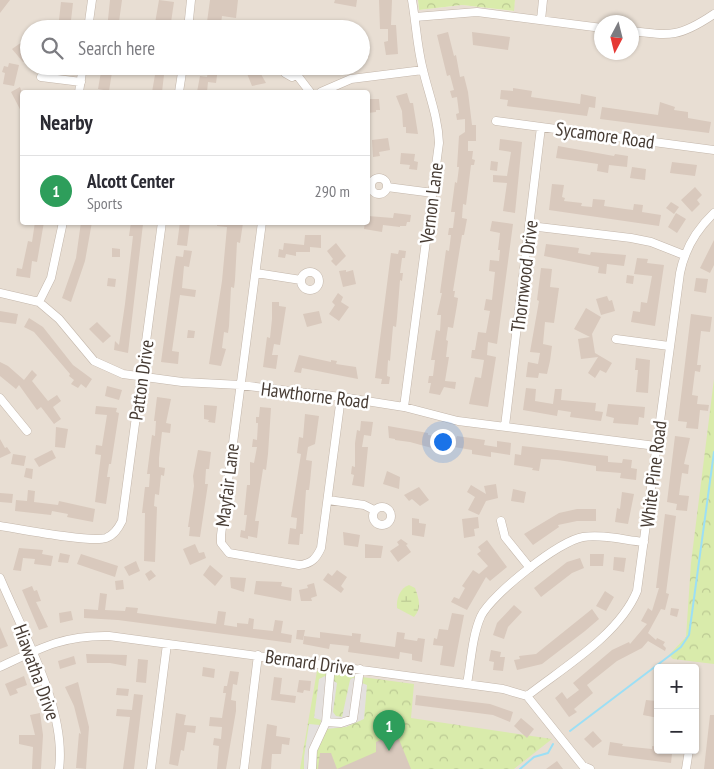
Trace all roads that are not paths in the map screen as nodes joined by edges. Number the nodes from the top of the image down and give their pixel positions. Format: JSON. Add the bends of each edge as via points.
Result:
{"nodes":[{"id":1,"x":92,"y":0,"type":"edge"},
{"id":2,"x":192,"y":0,"type":"edge"},
{"id":3,"x":412,"y":0,"type":"edge"},
{"id":4,"x":543,"y":0,"type":"edge"},
{"id":5,"x":714,"y":14,"type":"edge"},
{"id":6,"x":415,"y":17,"type":"junction"},
{"id":7,"x":89,"y":20,"type":"edge"},
{"id":8,"x":189,"y":20,"type":"edge"},
{"id":9,"x":541,"y":20,"type":"junction"},
{"id":10,"x":594,"y":27,"type":"edge"},
{"id":11,"x":639,"y":32,"type":"edge"},
{"id":12,"x":423,"y":70,"type":"junction"},
{"id":13,"x":82,"y":75,"type":"edge"},
{"id":14,"x":182,"y":75,"type":"edge"},
{"id":15,"x":287,"y":75,"type":"edge"},
{"id":16,"x":297,"y":75,"type":"joint"},
{"id":17,"x":41,"y":77,"type":"dead end"},
{"id":18,"x":81,"y":82,"type":"junction"},
{"id":19,"x":80,"y":90,"type":"edge"},
{"id":20,"x":179,"y":90,"type":"edge"},
{"id":21,"x":308,"y":90,"type":"edge"},
{"id":22,"x":326,"y":90,"type":"edge"},
{"id":23,"x":496,"y":121,"type":"dead end"},
{"id":24,"x":541,"y":127,"type":"junction"},
{"id":25,"x":714,"y":150,"type":"edge"},
{"id":26,"x":387,"y":187,"type":"dead end"},
{"id":27,"x":433,"y":193,"type":"junction"},
{"id":28,"x":714,"y":213,"type":"edge"},
{"id":29,"x":62,"y":225,"type":"edge"},
{"id":30,"x":162,"y":225,"type":"edge"},
{"id":31,"x":262,"y":225,"type":"edge"},
{"id":32,"x":530,"y":226,"type":"junction"},
{"id":33,"x":684,"y":255,"type":"junction"},
{"id":34,"x":256,"y":273,"type":"junction"},
{"id":35,"x":301,"y":280,"type":"dead end"},
{"id":36,"x":0,"y":293,"type":"edge"},
{"id":37,"x":39,"y":302,"type":"junction"},
{"id":38,"x":616,"y":339,"type":"dead end"},
{"id":39,"x":669,"y":346,"type":"junction"},
{"id":40,"x":141,"y":378,"type":"junction"},
{"id":41,"x":240,"y":385,"type":"junction"},
{"id":42,"x":341,"y":397,"type":"junction"},
{"id":43,"x":0,"y":398,"type":"edge"},
{"id":44,"x":404,"y":407,"type":"junction"},
{"id":45,"x":505,"y":426,"type":"junction"},
{"id":46,"x":27,"y":431,"type":"dead end"},
{"id":47,"x":656,"y":446,"type":"junction"},
{"id":48,"x":328,"y":500,"type":"junction"},
{"id":49,"x":374,"y":510,"type":"dead end"},
{"id":50,"x":501,"y":521,"type":"dead end"},
{"id":51,"x":0,"y":526,"type":"edge"},
{"id":52,"x":112,"y":535,"type":"junction"},
{"id":53,"x":118,"y":542,"type":"dead end"},
{"id":54,"x":644,"y":542,"type":"junction"},
{"id":55,"x":530,"y":568,"type":"junction"},
{"id":56,"x":0,"y":578,"type":"edge"},
{"id":57,"x":167,"y":644,"type":"junction"},
{"id":58,"x":31,"y":652,"type":"junction"},
{"id":59,"x":258,"y":655,"type":"junction"},
{"id":60,"x":331,"y":665,"type":"junction"},
{"id":61,"x":0,"y":667,"type":"edge"},
{"id":62,"x":360,"y":669,"type":"junction"},
{"id":63,"x":467,"y":684,"type":"junction"},
{"id":64,"x":527,"y":696,"type":"junction"},
{"id":65,"x":326,"y":722,"type":"junction"},
{"id":66,"x":688,"y":754,"type":"edge"},
{"id":67,"x":586,"y":768,"type":"edge"},
{"id":68,"x":59,"y":769,"type":"edge"},
{"id":69,"x":151,"y":769,"type":"edge"},
{"id":70,"x":244,"y":769,"type":"edge"},
{"id":71,"x":312,"y":769,"type":"edge"},
{"id":72,"x":686,"y":769,"type":"edge"}],
"edges":[{"from":1,"to":7,"type":"street"},
{"from":2,"to":8,"type":"street"},
{"from":3,"to":6,"type":"street","name":"Vernon Lane"},
{"from":4,"to":9,"type":"street"},
{"from":5,"to":11,"type":"street","via":[[675,34]]},
{"from":6,"to":9,"type":"street","via":[[477,12]]},
{"from":6,"to":12,"type":"street","name":"Vernon Lane"},
{"from":9,"to":10,"type":"street"},
{"from":12,"to":22,"type":"street","via":[[351,79]]},
{"from":12,"to":27,"type":"street","name":"Vernon Lane","via":[[438,129]]},
{"from":13,"to":18,"type":"street"},
{"from":14,"to":20,"type":"street"},
{"from":15,"to":16,"type":"street"},
{"from":16,"to":21,"type":"street"},
{"from":17,"to":18,"type":"street"},
{"from":18,"to":19,"type":"street"},
{"from":23,"to":24,"type":"street","name":"Sycamore Road"},
{"from":24,"to":25,"type":"street","name":"Sycamore Road"},
{"from":24,"to":32,"type":"street","name":"Thornwood Drive"},
{"from":26,"to":27,"type":"street"},
{"from":27,"to":44,"type":"street","name":"Vernon Lane"},
{"from":28,"to":33,"type":"street","name":"White Pine Road","via":[[698,230]]},
{"from":29,"to":37,"type":"street","via":[[54,270]]},
{"from":30,"to":40,"type":"street","name":"Patton Drive"},
{"from":31,"to":34,"type":"street","name":"Mayfair Lane"},
{"from":32,"to":33,"type":"street","via":[[631,238]]},
{"from":32,"to":45,"type":"street","name":"Thornwood Drive"},
{"from":33,"to":39,"type":"street","name":"White Pine Road"},
{"from":34,"to":35,"type":"street"},
{"from":34,"to":41,"type":"street","name":"Mayfair Lane"},
{"from":36,"to":37,"type":"street","name":"Hawthorne Road"},
{"from":37,"to":40,"type":"street","name":"Hawthorne Road","via":[[59,319],[94,361]]},
{"from":38,"to":39,"type":"street"},
{"from":39,"to":47,"type":"street","name":"White Pine Road"},
{"from":40,"to":41,"type":"street","name":"Hawthorne Road"},
{"from":40,"to":52,"type":"street","name":"Patton Drive","via":[[122,521]]},
{"from":41,"to":42,"type":"street","name":"Hawthorne Road"},
{"from":41,"to":48,"type":"street","name":"Mayfair Lane","via":[[221,535],[224,548],[235,556],[307,564],[321,548]]},
{"from":42,"to":44,"type":"street","name":"Hawthorne Road"},
{"from":42,"to":48,"type":"street","name":"Mayfair Lane"},
{"from":43,"to":46,"type":"street"},
{"from":44,"to":45,"type":"street","name":"Hawthorne Road","via":[[458,421]]},
{"from":45,"to":47,"type":"street","name":"Hawthorne Road"},
{"from":47,"to":54,"type":"street","name":"White Pine Road"},
{"from":48,"to":49,"type":"street","via":[[364,505]]},
{"from":50,"to":55,"type":"street","via":[[505,537]]},
{"from":51,"to":52,"type":"street","via":[[95,539]]},
{"from":52,"to":53,"type":"street"},
{"from":54,"to":55,"type":"street","via":[[597,536],[576,538]]},
{"from":54,"to":64,"type":"street","name":"White Pine Road","via":[[637,591],[624,617]]},
{"from":55,"to":63,"type":"street","via":[[499,593],[482,616],[476,631]]},
{"from":56,"to":58,"type":"street","name":"Hiawatha Drive"},
{"from":57,"to":58,"type":"street","name":"Bernard Drive","via":[[85,636],[61,640]]},
{"from":57,"to":59,"type":"street","name":"Bernard Drive"},
{"from":57,"to":69,"type":"street"},
{"from":58,"to":61,"type":"street","name":"Bernard Drive"},
{"from":58,"to":68,"type":"street","name":"Hiawatha Drive","via":[[54,710],[60,740]]},
{"from":59,"to":60,"type":"street","name":"Bernard Drive"},
{"from":59,"to":70,"type":"street"},
{"from":60,"to":62,"type":"street","name":"Bernard Drive"},
{"from":60,"to":65,"type":"street"},
{"from":62,"to":63,"type":"street","name":"Bernard Drive"},
{"from":62,"to":65,"type":"street","via":[[353,719],[341,723]]},
{"from":63,"to":64,"type":"street","name":"Bernard Drive"},
{"from":64,"to":67,"type":"street"},
{"from":65,"to":71,"type":"street","via":[[313,750]]},
{"from":66,"to":72,"type":"street"}]}
